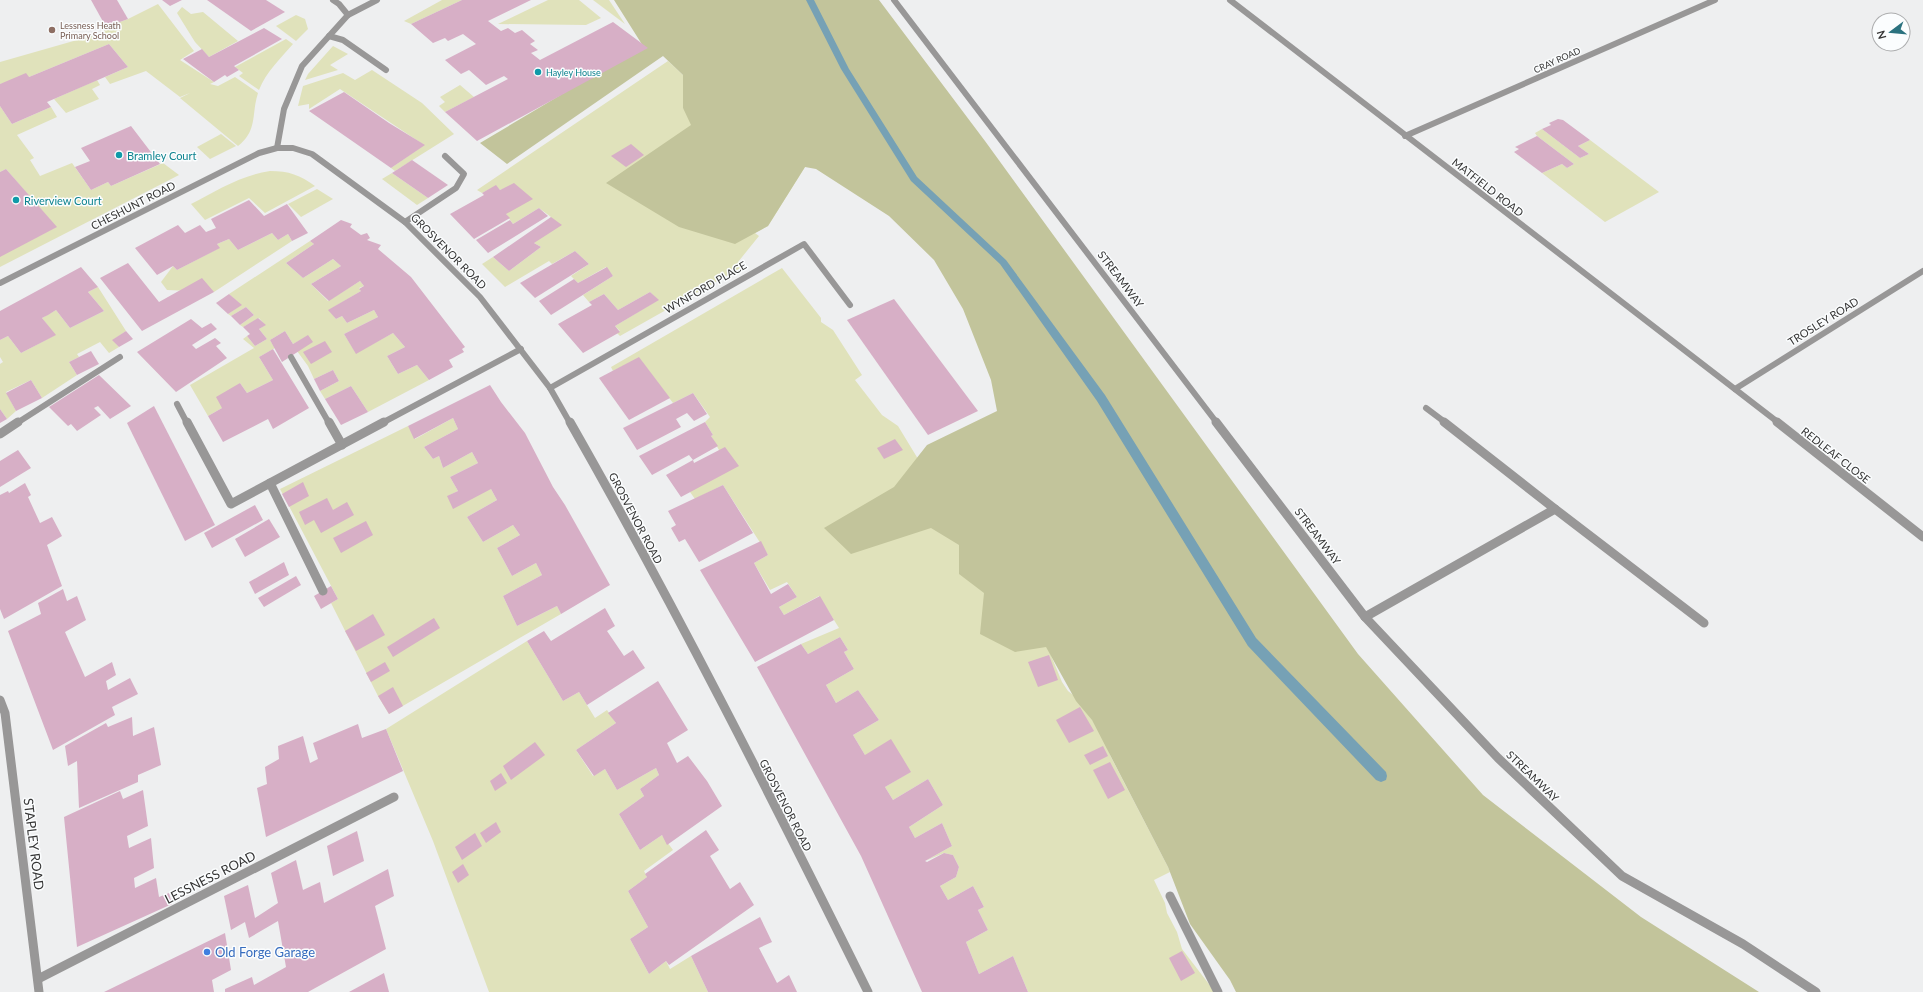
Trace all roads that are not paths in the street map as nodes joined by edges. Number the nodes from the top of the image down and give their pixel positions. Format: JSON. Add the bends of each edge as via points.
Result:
{"nodes":[{"id":1,"x":333,"y":0,"type":"edge"},
{"id":2,"x":377,"y":0,"type":"edge"},
{"id":3,"x":894,"y":0,"type":"edge"},
{"id":4,"x":1230,"y":0,"type":"edge"},
{"id":5,"x":1715,"y":0,"type":"edge"},
{"id":6,"x":348,"y":15,"type":"junction"},
{"id":7,"x":329,"y":36,"type":"junction"},
{"id":8,"x":386,"y":70,"type":"dead end"},
{"id":9,"x":1405,"y":136,"type":"junction"},
{"id":10,"x":277,"y":148,"type":"junction"},
{"id":11,"x":445,"y":156,"type":"dead end"},
{"id":12,"x":405,"y":222,"type":"junction"},
{"id":13,"x":1923,"y":270,"type":"edge"},
{"id":14,"x":0,"y":283,"type":"edge"},
{"id":15,"x":850,"y":305,"type":"dead end"},
{"id":16,"x":521,"y":349,"type":"junction"},
{"id":17,"x":291,"y":356,"type":"dead end"},
{"id":18,"x":120,"y":358,"type":"dead end"},
{"id":19,"x":550,"y":388,"type":"junction"},
{"id":20,"x":1735,"y":389,"type":"junction"},
{"id":21,"x":177,"y":404,"type":"dead end"},
{"id":22,"x":1426,"y":408,"type":"dead end"},
{"id":23,"x":0,"y":434,"type":"edge"},
{"id":24,"x":342,"y":445,"type":"junction"},
{"id":25,"x":270,"y":483,"type":"junction"},
{"id":26,"x":1555,"y":509,"type":"junction"},
{"id":27,"x":1923,"y":538,"type":"edge"},
{"id":28,"x":323,"y":591,"type":"dead end"},
{"id":29,"x":1365,"y":617,"type":"junction"},
{"id":30,"x":1704,"y":623,"type":"dead end"},
{"id":31,"x":0,"y":700,"type":"edge"},
{"id":32,"x":394,"y":797,"type":"dead end"},
{"id":33,"x":1170,"y":896,"type":"dead end"},
{"id":34,"x":38,"y":979,"type":"junction"},
{"id":35,"x":39,"y":992,"type":"edge"},
{"id":36,"x":868,"y":992,"type":"edge"},
{"id":37,"x":1218,"y":992,"type":"edge"},
{"id":38,"x":1816,"y":992,"type":"edge"}],
"edges":[{"from":1,"to":6,"type":"street"},
{"from":2,"to":6,"type":"street"},
{"from":3,"to":29,"type":"street","name":"STREAMWAY"},
{"from":4,"to":9,"type":"street","name":"MATFIELD ROAD"},
{"from":5,"to":9,"type":"street","name":"CRAY ROAD"},
{"from":6,"to":7,"type":"street"},
{"from":7,"to":8,"type":"street","via":[[343,40]]},
{"from":7,"to":10,"type":"street","via":[[302,66],[284,109]]},
{"from":9,"to":20,"type":"street","name":"MATFIELD ROAD"},
{"from":10,"to":12,"type":"street","name":"GROSVENOR ROAD","via":[[293,148],[312,154]]},
{"from":10,"to":14,"type":"street","name":"CHESHUNT ROAD","via":[[259,153]]},
{"from":11,"to":12,"type":"street","via":[[464,174],[456,188]]},
{"from":12,"to":16,"type":"street","name":"GROSVENOR ROAD","via":[[480,297]]},
{"from":13,"to":20,"type":"street","name":"TROSLEY ROAD"},
{"from":15,"to":19,"type":"street","name":"WYNFORD PLACE","via":[[804,244]]},
{"from":16,"to":19,"type":"street","name":"GROSVENOR ROAD"},
{"from":16,"to":24,"type":"street"},
{"from":17,"to":24,"type":"street"},
{"from":18,"to":23,"type":"street"},
{"from":19,"to":36,"type":"street","name":"GROSVENOR ROAD","via":[[623,515],[793,840]]},
{"from":20,"to":27,"type":"street","name":"REDLEAF CLOSE"},
{"from":21,"to":25,"type":"street","via":[[231,504]]},
{"from":22,"to":26,"type":"street"},
{"from":24,"to":25,"type":"street"},
{"from":25,"to":28,"type":"street"},
{"from":26,"to":29,"type":"street"},
{"from":26,"to":30,"type":"street"},
{"from":29,"to":38,"type":"street","name":"STREAMWAY","via":[[1498,758],[1622,876],[1743,944]]},
{"from":31,"to":34,"type":"street","name":"STAPLEY ROAD","via":[[5,714]]},
{"from":32,"to":34,"type":"street","name":"LESSNESS ROAD"},
{"from":33,"to":37,"type":"street"},
{"from":34,"to":35,"type":"street","name":"STAPLEY ROAD"}]}
